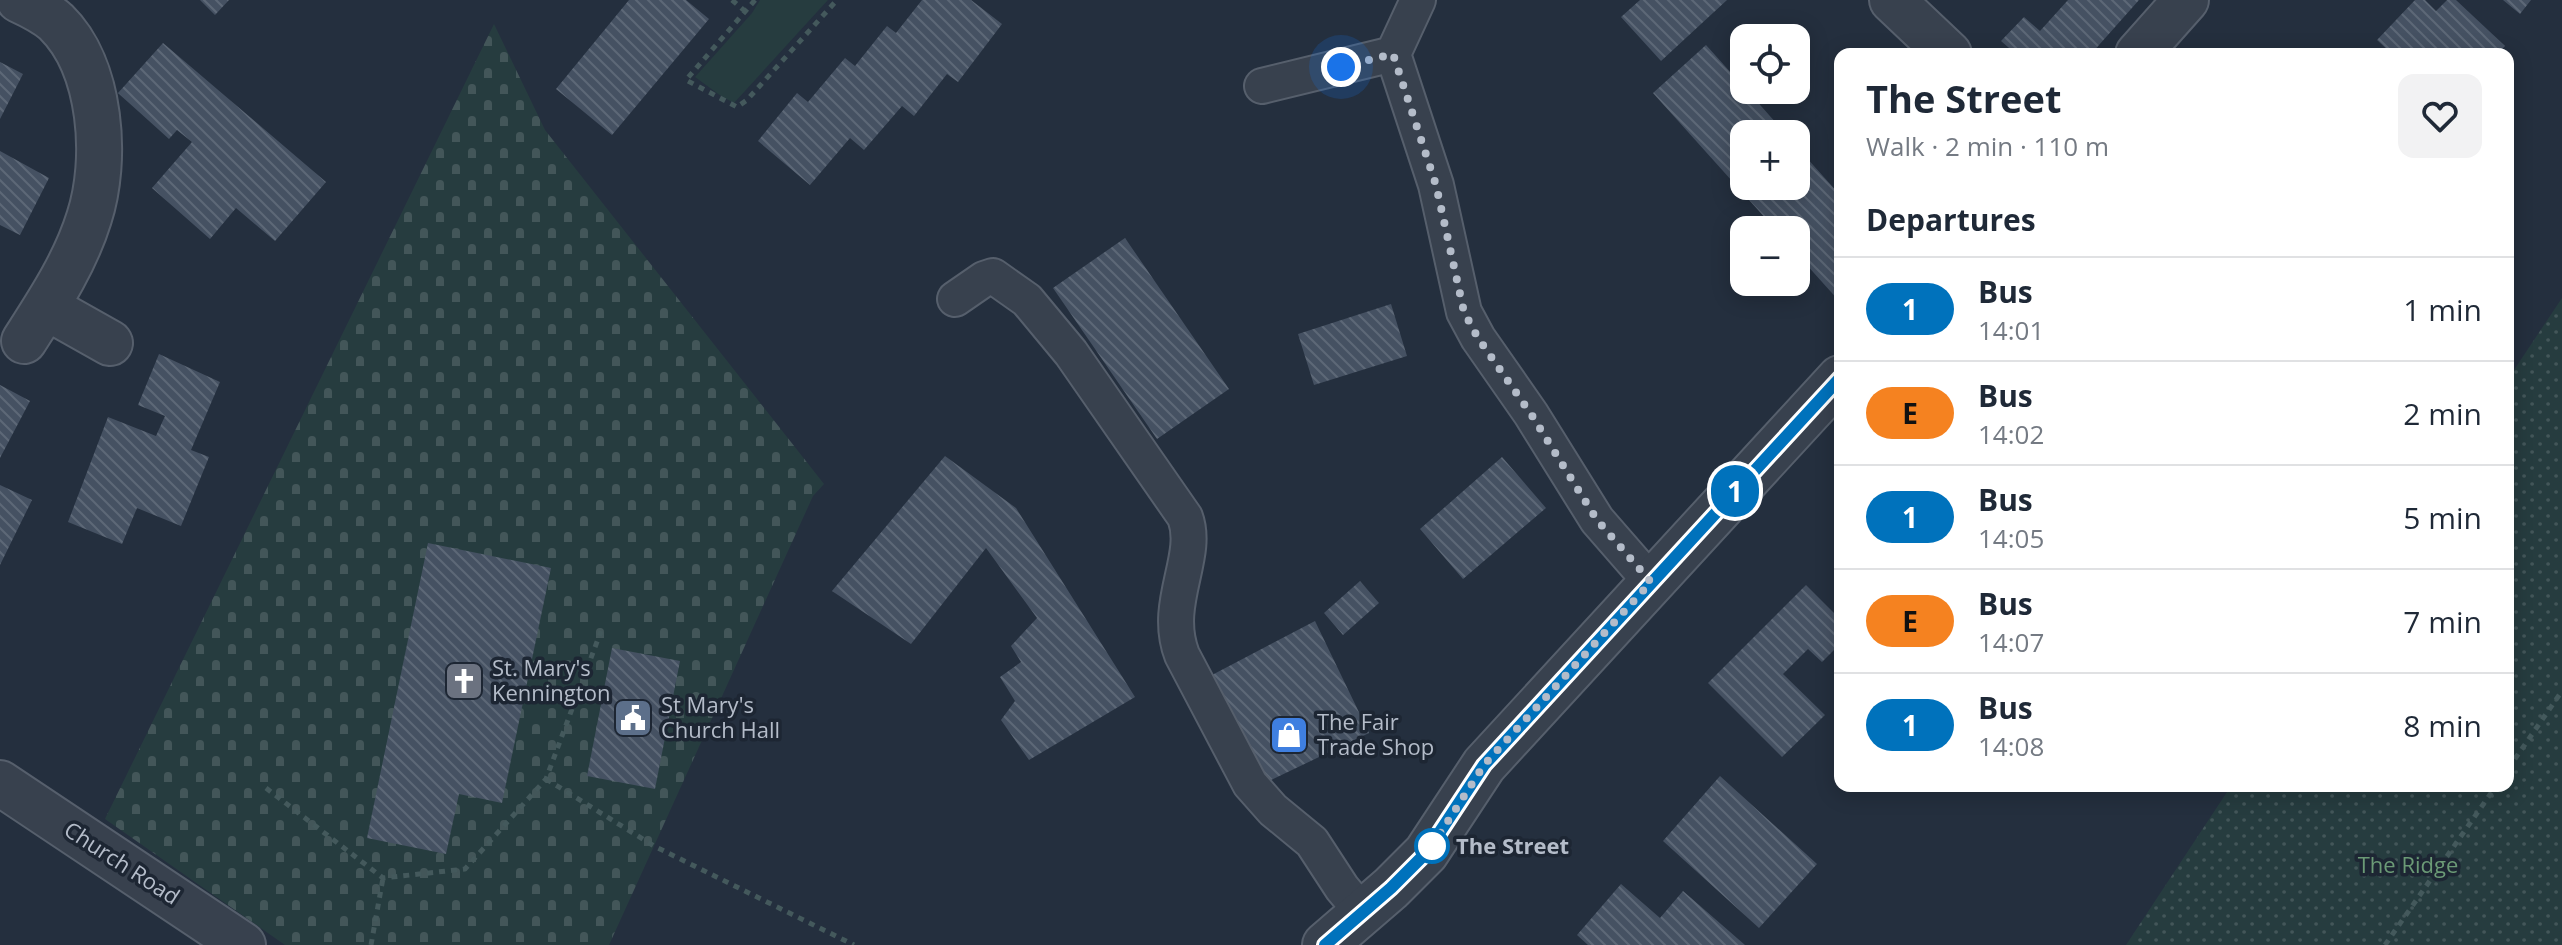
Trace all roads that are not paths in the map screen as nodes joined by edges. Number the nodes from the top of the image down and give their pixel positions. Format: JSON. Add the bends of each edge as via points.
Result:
{"nodes":[{"id":1,"x":19,"y":0,"type":"edge"},
{"id":2,"x":1418,"y":0,"type":"edge"},
{"id":3,"x":1892,"y":0,"type":"edge"},
{"id":4,"x":2186,"y":0,"type":"edge"},
{"id":5,"x":1943,"y":48,"type":"edge"},
{"id":6,"x":2143,"y":48,"type":"edge"},
{"id":7,"x":1393,"y":54,"type":"junction"},
{"id":8,"x":1262,"y":86,"type":"dead end"},
{"id":9,"x":955,"y":299,"type":"dead end"},
{"id":10,"x":110,"y":343,"type":"dead end"},
{"id":11,"x":1834,"y":384,"type":"edge"},
{"id":12,"x":1651,"y":582,"type":"junction"},
{"id":13,"x":0,"y":783,"type":"edge"},
{"id":14,"x":1363,"y":913,"type":"junction"},
{"id":15,"x":243,"y":945,"type":"edge"},
{"id":16,"x":1325,"y":945,"type":"edge"}],
"edges":[{"from":1,"to":10,"type":"street","via":[[55,22],[75,47],[95,102],[98,132],[94,203],[76,253],[35,324]]},
{"from":2,"to":7,"type":"lane"},
{"from":3,"to":5,"type":"street"},
{"from":4,"to":6,"type":"street"},
{"from":7,"to":8,"type":"lane"},
{"from":7,"to":12,"type":"lane","via":[[1436,185],[1464,312],[1597,520]]},
{"from":9,"to":14,"type":"lane","via":[[993,276],[1027,300],[1071,353],[1185,517],[1190,536],[1175,619],[1182,655],[1250,784],[1312,842]]},
{"from":11,"to":12,"type":"street"},
{"from":12,"to":14,"type":"street","via":[[1484,765],[1426,853]]},
{"from":13,"to":15,"type":"street","name":"Church Road"},
{"from":14,"to":16,"type":"street"}]}
